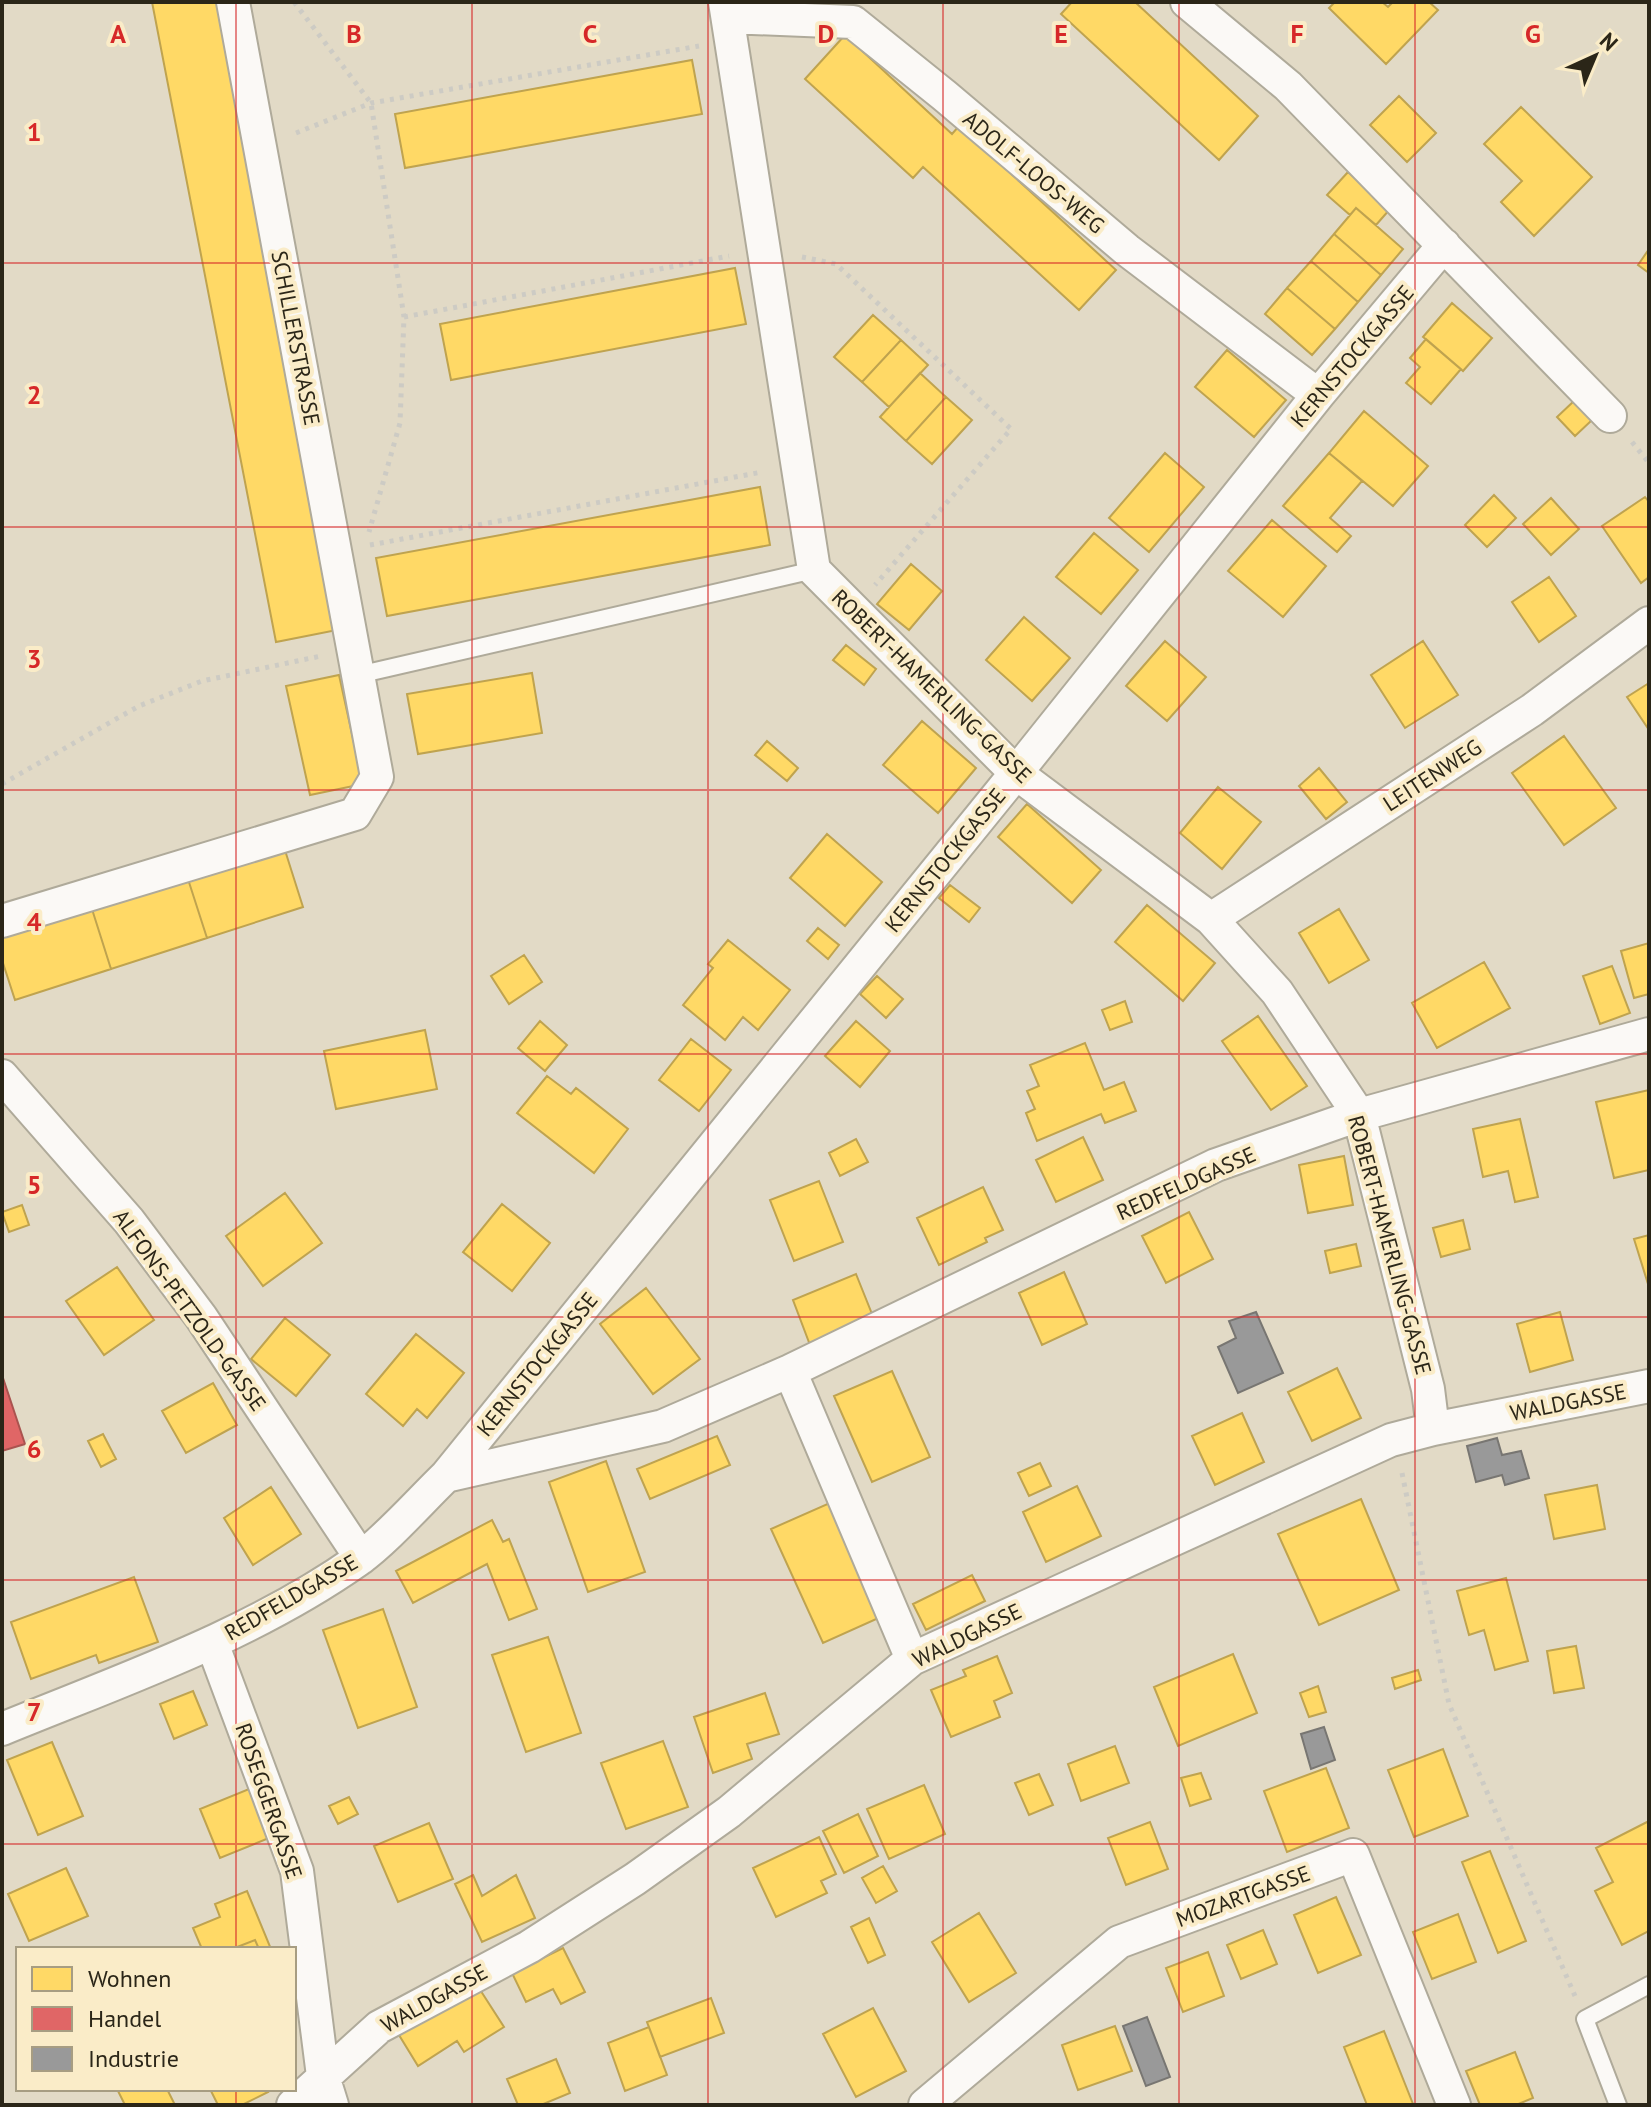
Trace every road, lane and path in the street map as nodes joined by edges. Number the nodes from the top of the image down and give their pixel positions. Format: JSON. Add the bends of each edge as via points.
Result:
{"nodes":[{"id":1,"x":233,"y":2,"type":"edge"},
{"id":2,"x":294,"y":2,"type":"edge"},
{"id":3,"x":1187,"y":2,"type":"edge"},
{"id":4,"x":728,"y":19,"type":"edge"},
{"id":5,"x":371,"y":103,"type":"junction"},
{"id":6,"x":296,"y":133,"type":"dead end"},
{"id":7,"x":1444,"y":245,"type":"junction"},
{"id":8,"x":764,"y":250,"type":"junction"},
{"id":9,"x":404,"y":317,"type":"junction"},
{"id":10,"x":1318,"y":395,"type":"junction"},
{"id":11,"x":1610,"y":416,"type":"dead end"},
{"id":12,"x":798,"y":466,"type":"junction"},
{"id":13,"x":814,"y":570,"type":"junction"},
{"id":14,"x":853,"y":609,"type":"junction"},
{"id":15,"x":1649,"y":623,"type":"edge"},
{"id":16,"x":356,"y":662,"type":"junction"},
{"id":17,"x":1016,"y":773,"type":"junction"},
{"id":18,"x":2,"y":784,"type":"edge"},
{"id":19,"x":1211,"y":919,"type":"junction"},
{"id":20,"x":2,"y":921,"type":"edge"},
{"id":21,"x":1649,"y":1034,"type":"edge"},
{"id":22,"x":2,"y":1076,"type":"edge"},
{"id":23,"x":1359,"y":1115,"type":"junction"},
{"id":24,"x":790,"y":1371,"type":"junction"},
{"id":25,"x":1649,"y":1386,"type":"edge"},
{"id":26,"x":1433,"y":1429,"type":"junction"},
{"id":27,"x":1391,"y":1440,"type":"junction"},
{"id":28,"x":446,"y":1476,"type":"junction"},
{"id":29,"x":361,"y":1558,"type":"junction"},
{"id":30,"x":212,"y":1643,"type":"junction"},
{"id":31,"x":912,"y":1659,"type":"junction"},
{"id":32,"x":2,"y":1729,"type":"edge"},
{"id":33,"x":1649,"y":1985,"type":"edge"},
{"id":34,"x":1585,"y":2019,"type":"junction"},
{"id":35,"x":327,"y":2091,"type":"edge"},
{"id":36,"x":293,"y":2105,"type":"edge"},
{"id":37,"x":925,"y":2105,"type":"edge"},
{"id":38,"x":1454,"y":2105,"type":"edge"},
{"id":39,"x":1618,"y":2105,"type":"edge"}],
"edges":[{"from":1,"to":16,"type":"street","name":"SCHILLERSTRASSE"},
{"from":2,"to":5,"type":"path"},
{"from":3,"to":7,"type":"street","via":[[1288,86]]},
{"from":4,"to":5,"type":"path"},
{"from":4,"to":8,"type":"street","name":"ROBERT-HAMERLING-GASSE"},
{"from":4,"to":10,"type":"street","name":"ADOLF-LOOS-WEG","via":[[853,22],[1127,250]]},
{"from":5,"to":6,"type":"path"},
{"from":5,"to":9,"type":"path"},
{"from":7,"to":10,"type":"street","name":"KERNSTOCKGASSE"},
{"from":7,"to":11,"type":"street"},
{"from":8,"to":9,"type":"path"},
{"from":8,"to":12,"type":"street","name":"ROBERT-HAMERLING-GASSE"},
{"from":8,"to":14,"type":"path","via":[[836,264],[1011,429]]},
{"from":9,"to":12,"type":"path","via":[[400,423],[365,546]]},
{"from":10,"to":17,"type":"street","name":"KERNSTOCKGASSE"},
{"from":12,"to":13,"type":"street","name":"ROBERT-HAMERLING-GASSE"},
{"from":13,"to":14,"type":"street","name":"ROBERT-HAMERLING-GASSE"},
{"from":13,"to":16,"type":"lane"},
{"from":14,"to":17,"type":"street","name":"ROBERT-HAMERLING-GASSE"},
{"from":15,"to":19,"type":"street","name":"LEITENWEG","via":[[1532,710]]},
{"from":16,"to":18,"type":"path","via":[[202,681],[139,706]]},
{"from":16,"to":20,"type":"street","name":"SCHILLERSTRASSE","via":[[377,777],[355,814]]},
{"from":17,"to":19,"type":"street","name":"ROBERT-HAMERLING-GASSE"},
{"from":17,"to":28,"type":"street","name":"KERNSTOCKGASSE"},
{"from":19,"to":23,"type":"street","name":"ROBERT-HAMERLING-GASSE","via":[[1277,992]]},
{"from":21,"to":23,"type":"street","name":"REDFELDGASSE"},
{"from":22,"to":29,"type":"street","name":"ALFONS-PETZOLD-GASSE","via":[[138,1233],[201,1317]]},
{"from":23,"to":24,"type":"street","name":"REDFELDGASSE","via":[[1216,1165]]},
{"from":23,"to":26,"type":"street","name":"ROBERT-HAMERLING-GASSE","via":[[1428,1389]]},
{"from":24,"to":28,"type":"street","name":"REDFELDGASSE","via":[[663,1426]]},
{"from":24,"to":31,"type":"street"},
{"from":25,"to":26,"type":"street","name":"WALDGASSE"},
{"from":26,"to":27,"type":"street","name":"WALDGASSE"},
{"from":27,"to":31,"type":"street","name":"WALDGASSE"},
{"from":27,"to":34,"type":"path","via":[[1449,1704]]},
{"from":28,"to":29,"type":"street","name":"REDFELDGASSE"},
{"from":29,"to":30,"type":"street","name":"REDFELDGASSE"},
{"from":30,"to":32,"type":"street","name":"REDFELDGASSE"},
{"from":30,"to":35,"type":"street","name":"ROSEGGERGASSE","via":[[297,1871]]},
{"from":31,"to":35,"type":"street","name":"WALDGASSE","via":[[729,1812],[635,1879],[529,1947],[379,2027]]},
{"from":33,"to":34,"type":"lane"},
{"from":34,"to":39,"type":"lane"},
{"from":35,"to":36,"type":"street","name":"WALDGASSE"},
{"from":37,"to":38,"type":"street","name":"MOZARTGASSE","via":[[1119,1942],[1353,1855]]}]}
